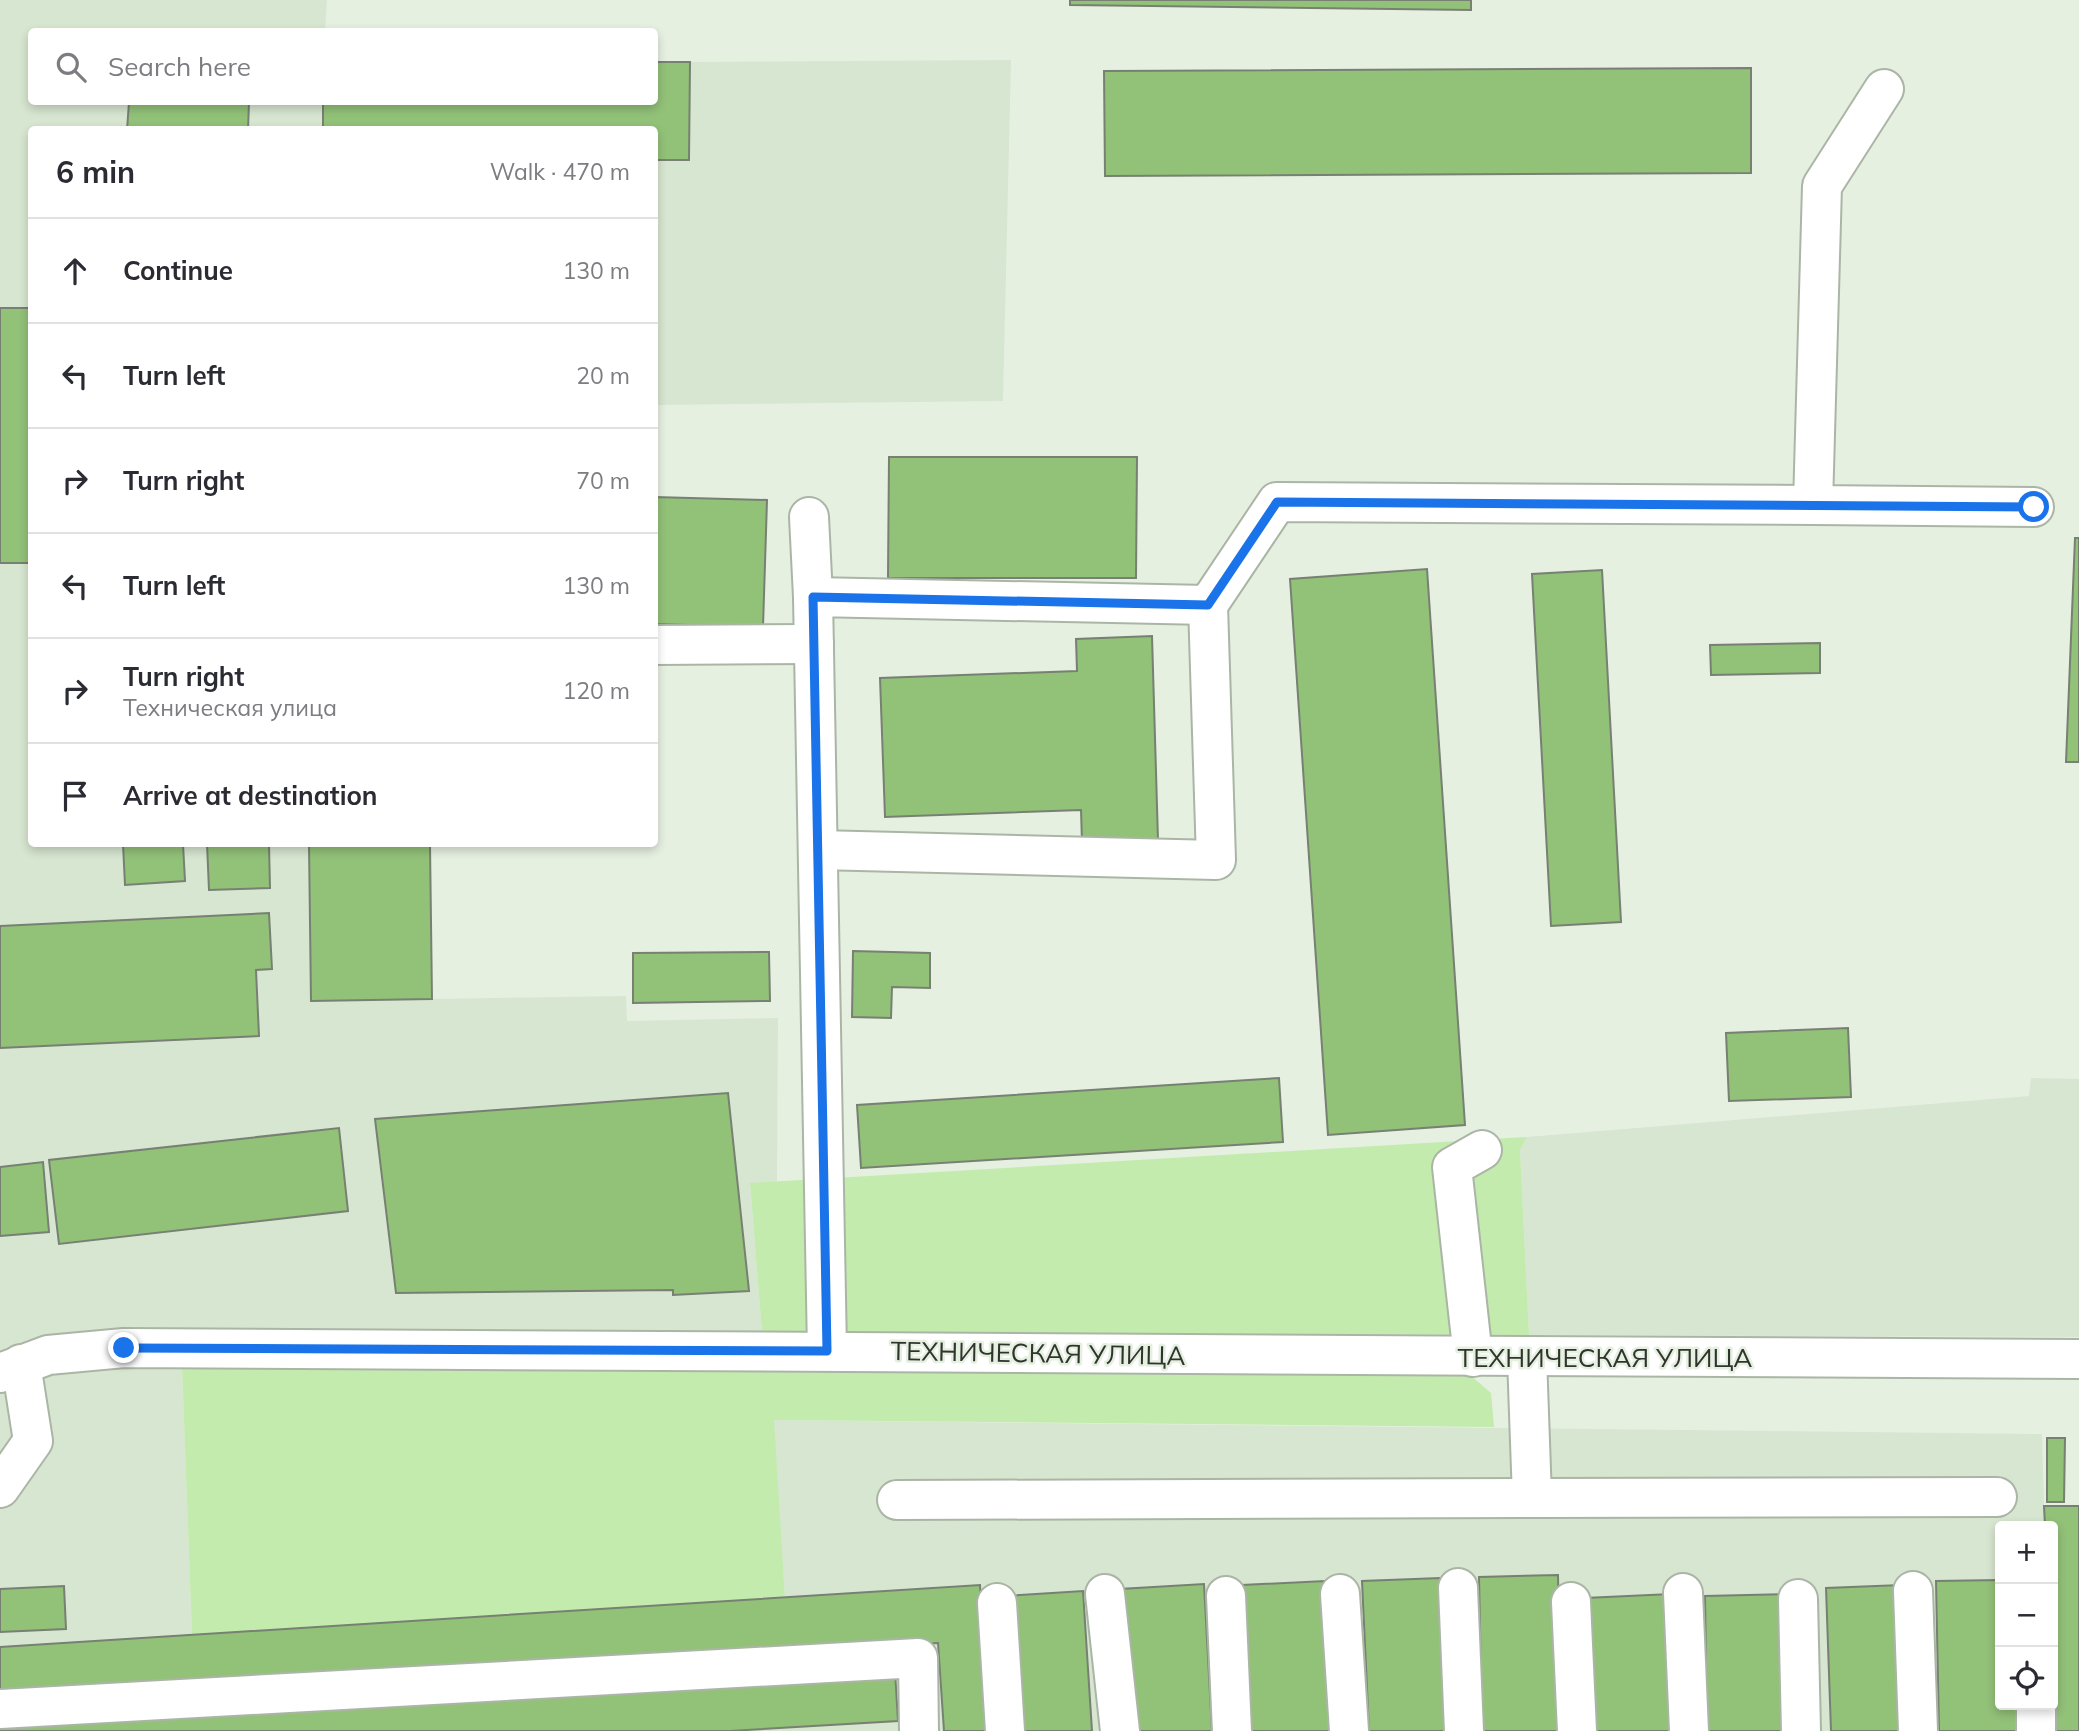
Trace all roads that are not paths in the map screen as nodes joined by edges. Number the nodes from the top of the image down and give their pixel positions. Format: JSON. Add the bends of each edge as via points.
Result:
{"nodes":[{"id":1,"x":1884,"y":89,"type":"dead end"},
{"id":2,"x":1813,"y":505,"type":"junction"},
{"id":3,"x":2034,"y":507,"type":"dead end"},
{"id":4,"x":809,"y":517,"type":"dead end"},
{"id":5,"x":813,"y":597,"type":"junction"},
{"id":6,"x":1208,"y":605,"type":"junction"},
{"id":7,"x":814,"y":643,"type":"junction"},
{"id":8,"x":658,"y":645,"type":"edge"},
{"id":9,"x":818,"y":850,"type":"junction"},
{"id":10,"x":1482,"y":1150,"type":"dead end"},
{"id":11,"x":827,"y":1351,"type":"junction"},
{"id":12,"x":1473,"y":1357,"type":"junction"},
{"id":13,"x":1527,"y":1357,"type":"junction"},
{"id":14,"x":2079,"y":1359,"type":"edge"},
{"id":15,"x":10,"y":1368,"type":"edge"},
{"id":16,"x":0,"y":1488,"type":"edge"},
{"id":17,"x":1997,"y":1497,"type":"dead end"},
{"id":18,"x":1532,"y":1498,"type":"junction"},
{"id":19,"x":897,"y":1500,"type":"dead end"},
{"id":20,"x":1458,"y":1588,"type":"dead end"},
{"id":21,"x":1913,"y":1591,"type":"dead end"},
{"id":22,"x":1683,"y":1593,"type":"dead end"},
{"id":23,"x":1105,"y":1594,"type":"dead end"},
{"id":24,"x":1340,"y":1594,"type":"dead end"},
{"id":25,"x":1226,"y":1596,"type":"dead end"},
{"id":26,"x":1797,"y":1599,"type":"dead end"},
{"id":27,"x":1571,"y":1602,"type":"dead end"},
{"id":28,"x":997,"y":1603,"type":"dead end"},
{"id":29,"x":0,"y":1710,"type":"edge"},
{"id":30,"x":2036,"y":1710,"type":"edge"},
{"id":31,"x":919,"y":1731,"type":"edge"},
{"id":32,"x":1005,"y":1731,"type":"edge"},
{"id":33,"x":1120,"y":1731,"type":"edge"},
{"id":34,"x":1232,"y":1731,"type":"edge"},
{"id":35,"x":1349,"y":1731,"type":"edge"},
{"id":36,"x":1464,"y":1731,"type":"edge"},
{"id":37,"x":1577,"y":1731,"type":"edge"},
{"id":38,"x":1689,"y":1731,"type":"edge"},
{"id":39,"x":1801,"y":1731,"type":"edge"},
{"id":40,"x":1918,"y":1731,"type":"edge"},
{"id":41,"x":2036,"y":1731,"type":"edge"}],
"edges":[{"from":1,"to":2,"type":"street","via":[[1822,186]]},
{"from":2,"to":3,"type":"street"},
{"from":2,"to":6,"type":"street","via":[[1277,502]]},
{"from":4,"to":5,"type":"street"},
{"from":5,"to":6,"type":"street"},
{"from":5,"to":7,"type":"street"},
{"from":6,"to":9,"type":"street","via":[[1216,860]]},
{"from":7,"to":8,"type":"street"},
{"from":7,"to":9,"type":"street"},
{"from":9,"to":11,"type":"street"},
{"from":10,"to":12,"type":"street","via":[[1452,1167]]},
{"from":11,"to":12,"type":"street","name":"ТЕХНИЧЕСКАЯ УЛИЦА"},
{"from":11,"to":15,"type":"street","name":"ТЕХНИЧЕСКАЯ УЛИЦА","via":[[124,1348],[48,1355]]},
{"from":12,"to":13,"type":"street","name":"ТЕХНИЧЕСКАЯ УЛИЦА"},
{"from":13,"to":14,"type":"street","name":"ТЕХНИЧЕСКАЯ УЛИЦА"},
{"from":13,"to":18,"type":"street"},
{"from":15,"to":16,"type":"street","via":[[33,1441]]},
{"from":17,"to":18,"type":"street"},
{"from":18,"to":19,"type":"street"},
{"from":20,"to":36,"type":"street"},
{"from":21,"to":40,"type":"street"},
{"from":22,"to":38,"type":"street"},
{"from":23,"to":33,"type":"street"},
{"from":24,"to":35,"type":"street"},
{"from":25,"to":34,"type":"street"},
{"from":26,"to":39,"type":"street"},
{"from":27,"to":37,"type":"street"},
{"from":28,"to":32,"type":"street"},
{"from":29,"to":31,"type":"street","via":[[918,1658]]},
{"from":30,"to":41,"type":"street"}]}
